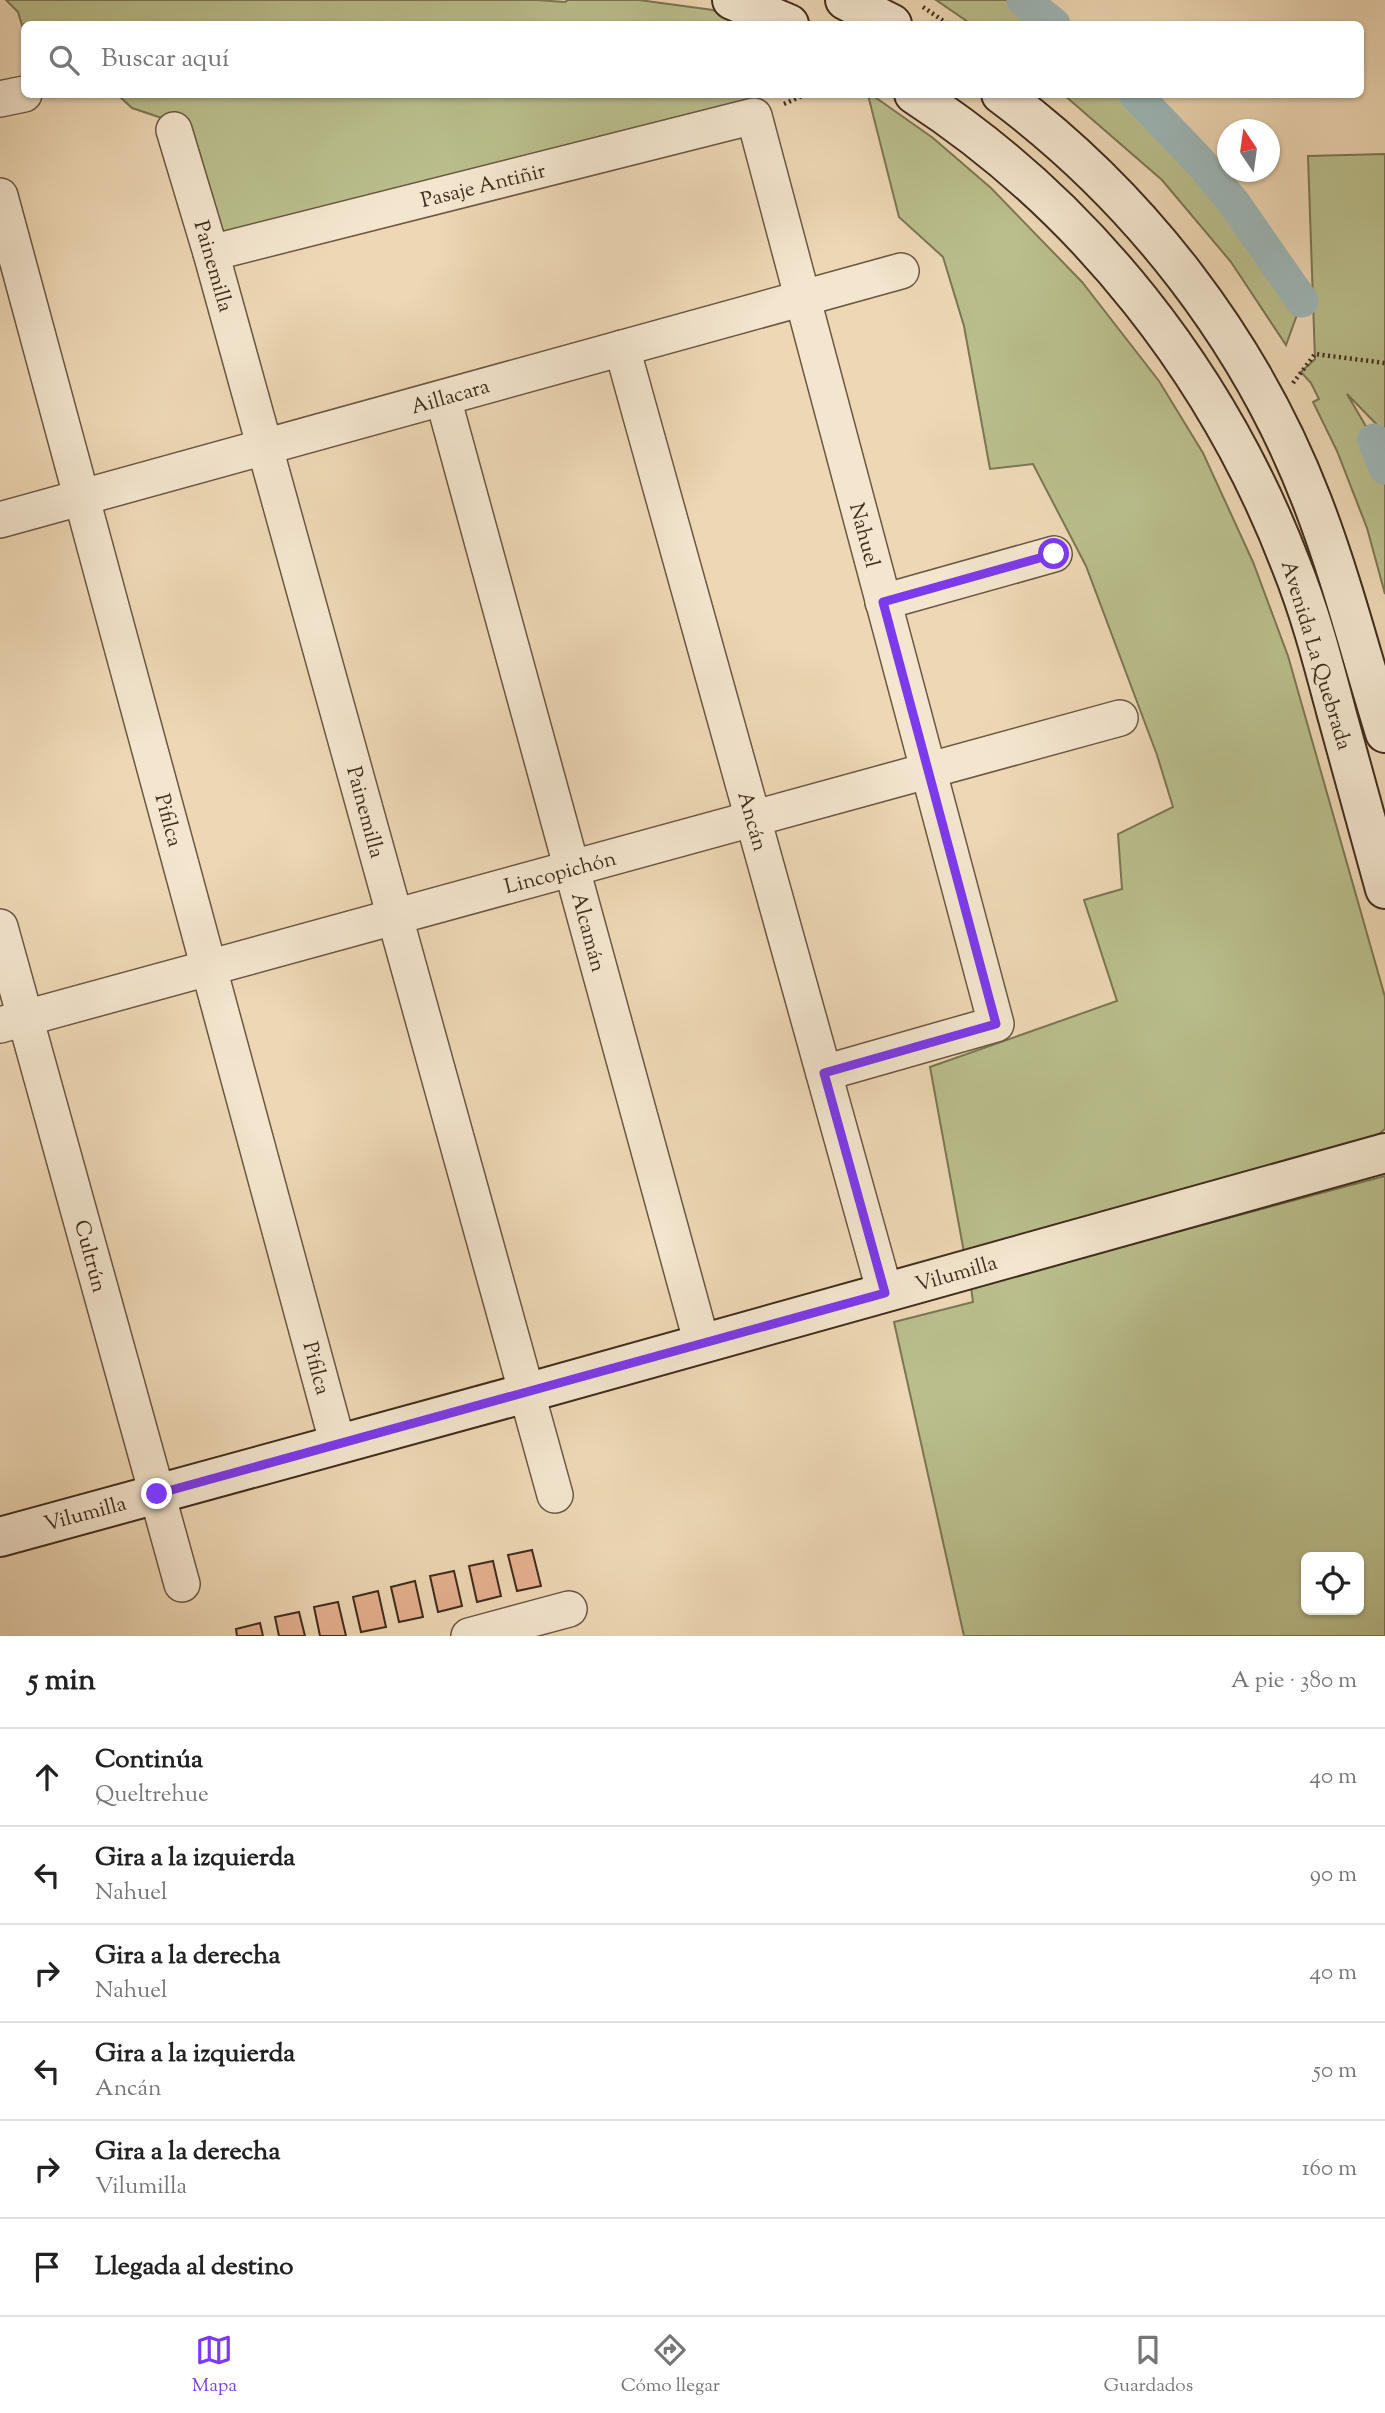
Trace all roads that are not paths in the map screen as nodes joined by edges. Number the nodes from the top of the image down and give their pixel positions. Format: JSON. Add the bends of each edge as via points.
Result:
{"nodes":[{"id":1,"x":732,"y":0,"type":"edge"},
{"id":2,"x":845,"y":0,"type":"edge"},
{"id":3,"x":782,"y":21,"type":"edge"},
{"id":4,"x":886,"y":21,"type":"edge"},
{"id":5,"x":21,"y":94,"type":"edge"},
{"id":6,"x":920,"y":98,"type":"edge"},
{"id":7,"x":1006,"y":98,"type":"edge"},
{"id":8,"x":0,"y":100,"type":"edge"},
{"id":9,"x":754,"y":116,"type":"joint"},
{"id":10,"x":173,"y":130,"type":"dead end"},
{"id":11,"x":0,"y":196,"type":"edge"},
{"id":12,"x":211,"y":253,"type":"junction"},
{"id":13,"x":901,"y":271,"type":"dead end"},
{"id":14,"x":803,"y":299,"type":"junction"},
{"id":15,"x":622,"y":348,"type":"junction"},
{"id":16,"x":443,"y":398,"type":"junction"},
{"id":17,"x":265,"y":448,"type":"junction"},
{"id":18,"x":81,"y":497,"type":"junction"},
{"id":19,"x":0,"y":520,"type":"edge"},
{"id":20,"x":1054,"y":554,"type":"dead end"},
{"id":21,"x":883,"y":602,"type":"junction"},
{"id":22,"x":1120,"y":718,"type":"dead end"},
{"id":23,"x":1385,"y":733,"type":"edge"},
{"id":24,"x":928,"y":770,"type":"junction"},
{"id":25,"x":752,"y":819,"type":"junction"},
{"id":26,"x":572,"y":869,"type":"junction"},
{"id":27,"x":1385,"y":889,"type":"edge"},
{"id":28,"x":394,"y":917,"type":"junction"},
{"id":29,"x":0,"y":927,"type":"edge"},
{"id":30,"x":209,"y":968,"type":"junction"},
{"id":31,"x":13,"y":1022,"type":"edge"},
{"id":32,"x":824,"y":1073,"type":"junction"},
{"id":33,"x":1385,"y":1153,"type":"edge"},
{"id":34,"x":885,"y":1293,"type":"junction"},
{"id":35,"x":702,"y":1344,"type":"junction"},
{"id":36,"x":526,"y":1393,"type":"junction"},
{"id":37,"x":338,"y":1445,"type":"junction"},
{"id":38,"x":157,"y":1494,"type":"junction"},
{"id":39,"x":555,"y":1495,"type":"dead end"},
{"id":40,"x":0,"y":1537,"type":"edge"},
{"id":41,"x":182,"y":1584,"type":"dead end"},
{"id":42,"x":569,"y":1609,"type":"dead end"},
{"id":43,"x":469,"y":1636,"type":"edge"}],
"edges":[{"from":1,"to":3,"type":"main road"},
{"from":2,"to":4,"type":"main road"},
{"from":5,"to":8,"type":"street"},
{"from":6,"to":27,"type":"main road","name":"Avenida La Quebrada","via":[[990,149],[1088,240],[1139,298],[1206,393],[1268,506],[1292,566],[1313,626]]},
{"from":7,"to":23,"type":"main road","name":"Avenida La Quebrada","via":[[1115,194],[1195,289],[1235,349],[1288,444],[1312,499]]},
{"from":9,"to":12,"type":"street","name":"Pasaje Antiñir"},
{"from":9,"to":14,"type":"street","name":"Nahuel"},
{"from":10,"to":12,"type":"street","name":"Painemilla"},
{"from":11,"to":18,"type":"street","name":"Pifilca"},
{"from":12,"to":17,"type":"street","name":"Painemilla"},
{"from":13,"to":14,"type":"street","name":"Aillacara"},
{"from":14,"to":15,"type":"street","name":"Aillacara"},
{"from":14,"to":21,"type":"street","name":"Nahuel"},
{"from":15,"to":16,"type":"street","name":"Aillacara"},
{"from":15,"to":25,"type":"street","name":"Ancán"},
{"from":16,"to":17,"type":"street","name":"Aillacara"},
{"from":16,"to":26,"type":"street","name":"Alcamán"},
{"from":17,"to":18,"type":"street","name":"Aillacara"},
{"from":17,"to":28,"type":"street","name":"Painemilla"},
{"from":18,"to":19,"type":"street","name":"Aillacara"},
{"from":18,"to":30,"type":"street","name":"Pifilca"},
{"from":20,"to":21,"type":"street"},
{"from":21,"to":24,"type":"street","name":"Nahuel"},
{"from":22,"to":24,"type":"street","name":"Lincopichón"},
{"from":24,"to":25,"type":"street","name":"Lincopichón"},
{"from":24,"to":32,"type":"street","name":"Nahuel","via":[[996,1024]]},
{"from":25,"to":26,"type":"street","name":"Lincopichón"},
{"from":25,"to":32,"type":"street","name":"Ancán"},
{"from":26,"to":28,"type":"street","name":"Lincopichón"},
{"from":26,"to":35,"type":"street","name":"Alcamán"},
{"from":28,"to":30,"type":"street","name":"Lincopichón"},
{"from":28,"to":36,"type":"street","name":"Painemilla"},
{"from":29,"to":31,"type":"street","name":"Cultrún"},
{"from":30,"to":31,"type":"street","name":"Lincopichón"},
{"from":30,"to":37,"type":"street","name":"Pifilca"},
{"from":31,"to":38,"type":"street","name":"Cultrún"},
{"from":32,"to":34,"type":"street","name":"Ancán"},
{"from":33,"to":34,"type":"main road","name":"Vilumilla"},
{"from":34,"to":35,"type":"main road","name":"Vilumilla"},
{"from":35,"to":36,"type":"main road","name":"Vilumilla"},
{"from":36,"to":37,"type":"main road","name":"Vilumilla"},
{"from":36,"to":39,"type":"street","name":"Painemilla"},
{"from":37,"to":38,"type":"main road","name":"Vilumilla"},
{"from":38,"to":40,"type":"main road","name":"Vilumilla"},
{"from":38,"to":41,"type":"street","name":"Cultrún"},
{"from":42,"to":43,"type":"street"}]}
